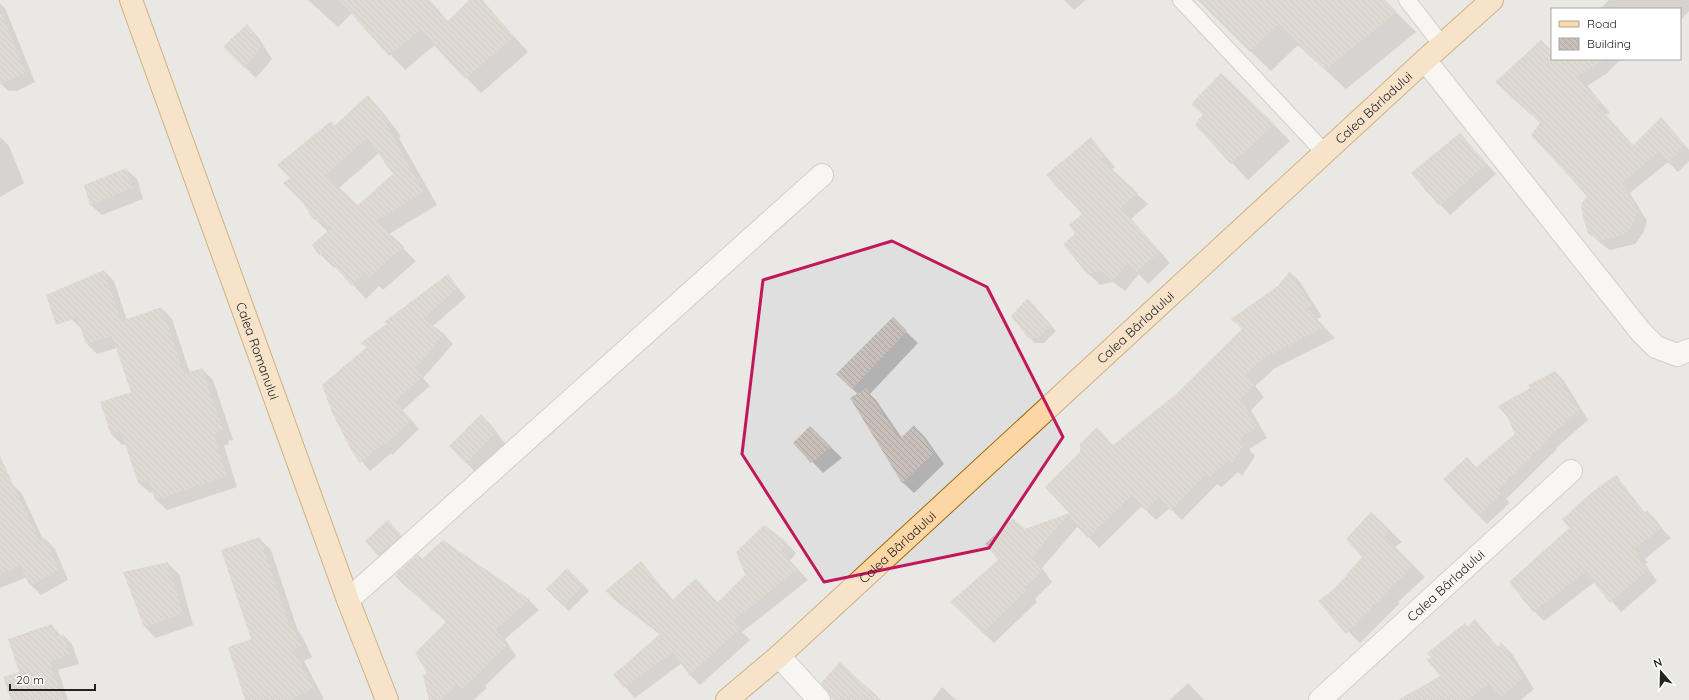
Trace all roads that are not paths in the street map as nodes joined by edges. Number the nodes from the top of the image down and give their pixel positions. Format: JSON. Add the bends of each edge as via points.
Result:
{"nodes":[{"id":1,"x":131,"y":0,"type":"edge"},
{"id":2,"x":1181,"y":0,"type":"edge"},
{"id":3,"x":1407,"y":0,"type":"edge"},
{"id":4,"x":1492,"y":0,"type":"edge"},
{"id":5,"x":1442,"y":45,"type":"junction"},
{"id":6,"x":1424,"y":60,"type":"junction"},
{"id":7,"x":1325,"y":152,"type":"junction"},
{"id":8,"x":822,"y":175,"type":"dead end"},
{"id":9,"x":1689,"y":350,"type":"edge"},
{"id":10,"x":1572,"y":471,"type":"dead end"},
{"id":11,"x":348,"y":600,"type":"junction"},
{"id":12,"x":780,"y":656,"type":"junction"},
{"id":13,"x":387,"y":700,"type":"edge"},
{"id":14,"x":727,"y":700,"type":"edge"},
{"id":15,"x":819,"y":700,"type":"edge"},
{"id":16,"x":1320,"y":700,"type":"edge"}],
"edges":[{"from":1,"to":11,"type":"main road","name":"Calea Romanului"},
{"from":2,"to":7,"type":"lane"},
{"from":3,"to":5,"type":"lane"},
{"from":4,"to":5,"type":"main road","name":"Calea Bârladului"},
{"from":5,"to":6,"type":"main road","name":"Calea Bârladului"},
{"from":6,"to":7,"type":"main road","name":"Calea Bârladului"},
{"from":6,"to":9,"type":"street","via":[[1641,332],[1656,347],[1677,355]]},
{"from":7,"to":12,"type":"main road","name":"Calea Bârladului"},
{"from":8,"to":11,"type":"street"},
{"from":10,"to":16,"type":"street","name":"Calea Bârladului"},
{"from":11,"to":13,"type":"main road","name":"Calea Romanului"},
{"from":12,"to":14,"type":"main road","name":"Calea Bârladului"},
{"from":12,"to":15,"type":"street"}]}
